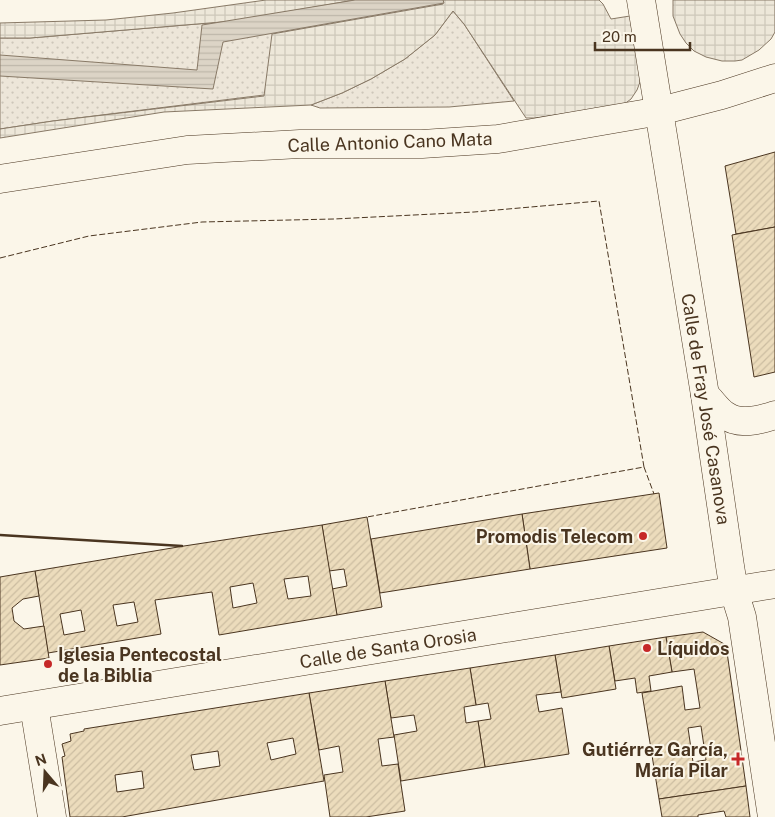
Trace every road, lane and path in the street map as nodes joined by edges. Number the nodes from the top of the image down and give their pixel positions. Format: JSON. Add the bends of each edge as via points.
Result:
{"nodes":[{"id":1,"x":641,"y":0,"type":"edge"},
{"id":2,"x":775,"y":78,"type":"edge"},
{"id":3,"x":660,"y":111,"type":"junction"},
{"id":4,"x":0,"y":179,"type":"edge"},
{"id":5,"x":705,"y":395,"type":"junction"},
{"id":6,"x":775,"y":415,"type":"edge"},
{"id":7,"x":775,"y":584,"type":"edge"},
{"id":8,"x":734,"y":591,"type":"junction"},
{"id":9,"x":34,"y":706,"type":"junction"},
{"id":10,"x":0,"y":711,"type":"edge"},
{"id":11,"x":52,"y":817,"type":"edge"},
{"id":12,"x":772,"y":817,"type":"edge"}],
"edges":[{"from":1,"to":3,"type":"street","name":"Calle de Fray José Casanova"},
{"from":2,"to":3,"type":"street","name":"Calle Antonio Cano Mata"},
{"from":3,"to":4,"type":"street","name":"Calle Antonio Cano Mata","via":[[498,139],[187,150]]},
{"from":3,"to":5,"type":"street","name":"Calle de Fray José Casanova"},
{"from":5,"to":6,"type":"street","via":[[731,419],[755,420]]},
{"from":5,"to":8,"type":"street","name":"Calle de Fray José Casanova"},
{"from":7,"to":8,"type":"street","name":"Calle de Santa Orosia"},
{"from":8,"to":9,"type":"street","name":"Calle de Santa Orosia"},
{"from":8,"to":12,"type":"street","name":"Calle de Fray José Casanova","via":[[742,617]]},
{"from":9,"to":10,"type":"street","name":"Calle de Santa Orosia"},
{"from":9,"to":11,"type":"street"}]}
